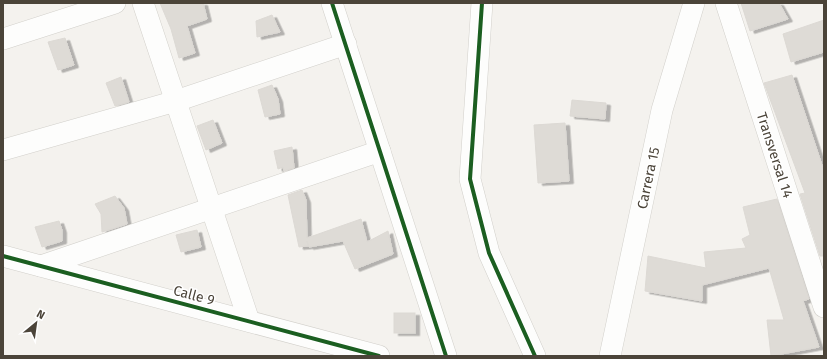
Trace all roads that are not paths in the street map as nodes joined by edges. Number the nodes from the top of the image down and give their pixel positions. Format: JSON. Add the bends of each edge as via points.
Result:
{"nodes":[{"id":1,"x":115,"y":3,"type":"edge"},
{"id":2,"x":143,"y":3,"type":"edge"},
{"id":3,"x":332,"y":3,"type":"edge"},
{"id":4,"x":482,"y":3,"type":"edge"},
{"id":5,"x":694,"y":3,"type":"edge"},
{"id":6,"x":726,"y":3,"type":"edge"},
{"id":7,"x":3,"y":40,"type":"edge"},
{"id":8,"x":346,"y":44,"type":"junction"},
{"id":9,"x":176,"y":101,"type":"junction"},
{"id":10,"x":3,"y":150,"type":"edge"},
{"id":11,"x":380,"y":151,"type":"junction"},
{"id":12,"x":211,"y":208,"type":"junction"},
{"id":13,"x":3,"y":256,"type":"edge"},
{"id":14,"x":41,"y":266,"type":"junction"},
{"id":15,"x":824,"y":307,"type":"edge"},
{"id":16,"x":249,"y":322,"type":"junction"},
{"id":17,"x":379,"y":356,"type":"edge"},
{"id":18,"x":446,"y":356,"type":"edge"},
{"id":19,"x":536,"y":356,"type":"edge"},
{"id":20,"x":610,"y":356,"type":"edge"}],
"edges":[{"from":1,"to":7,"type":"street"},
{"from":2,"to":9,"type":"street"},
{"from":3,"to":8,"type":"street"},
{"from":4,"to":19,"type":"street","via":[[470,179],[489,253]]},
{"from":5,"to":20,"type":"street","name":"Carrera 15","via":[[662,110]]},
{"from":6,"to":15,"type":"street","name":"Transversal 14"},
{"from":8,"to":9,"type":"street"},
{"from":8,"to":11,"type":"street"},
{"from":9,"to":10,"type":"street"},
{"from":9,"to":12,"type":"street"},
{"from":11,"to":12,"type":"street"},
{"from":11,"to":18,"type":"street"},
{"from":12,"to":14,"type":"street"},
{"from":12,"to":16,"type":"street"},
{"from":13,"to":14,"type":"street","name":"Calle 9"},
{"from":14,"to":16,"type":"street","name":"Calle 9"},
{"from":16,"to":17,"type":"street","name":"Calle 9"}]}
